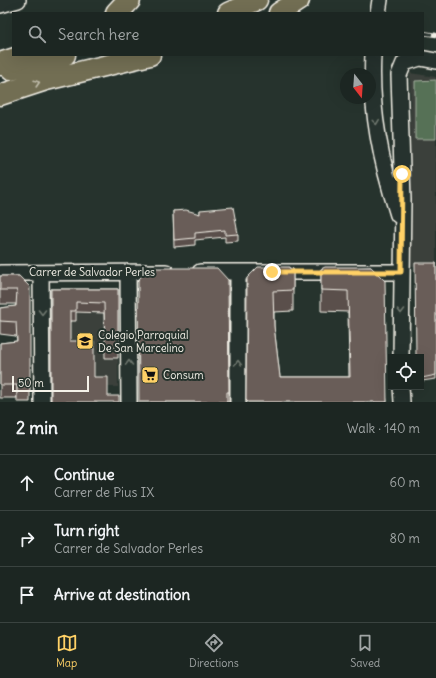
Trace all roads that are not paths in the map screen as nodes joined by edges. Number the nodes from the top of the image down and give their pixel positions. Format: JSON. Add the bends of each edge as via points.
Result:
{"nodes":[{"id":1,"x":18,"y":0,"type":"edge"},
{"id":2,"x":129,"y":0,"type":"edge"},
{"id":3,"x":257,"y":0,"type":"edge"},
{"id":4,"x":299,"y":0,"type":"edge"},
{"id":5,"x":380,"y":0,"type":"edge"},
{"id":6,"x":0,"y":5,"type":"edge"},
{"id":7,"x":118,"y":12,"type":"edge"},
{"id":8,"x":230,"y":12,"type":"edge"},
{"id":9,"x":281,"y":12,"type":"edge"},
{"id":10,"x":378,"y":12,"type":"edge"},
{"id":11,"x":25,"y":56,"type":"edge"},
{"id":12,"x":61,"y":56,"type":"edge"},
{"id":13,"x":374,"y":56,"type":"edge"},
{"id":14,"x":142,"y":57,"type":"edge"},
{"id":15,"x":436,"y":61,"type":"edge"},
{"id":16,"x":0,"y":64,"type":"edge"},
{"id":17,"x":0,"y":73,"type":"edge"},
{"id":18,"x":0,"y":94,"type":"edge"},
{"id":19,"x":402,"y":174,"type":"junction"},
{"id":20,"x":394,"y":202,"type":"junction"},
{"id":21,"x":402,"y":231,"type":"junction"},
{"id":22,"x":128,"y":272,"type":"junction"},
{"id":23,"x":238,"y":272,"type":"junction"},
{"id":24,"x":401,"y":272,"type":"junction"},
{"id":25,"x":0,"y":273,"type":"edge"},
{"id":26,"x":42,"y":273,"type":"junction"},
{"id":27,"x":401,"y":354,"type":"edge"},
{"id":28,"x":402,"y":390,"type":"edge"},
{"id":29,"x":42,"y":402,"type":"edge"},
{"id":30,"x":129,"y":402,"type":"edge"},
{"id":31,"x":238,"y":402,"type":"edge"},
{"id":32,"x":402,"y":402,"type":"edge"}],
"edges":[{"from":1,"to":6,"type":"street"},
{"from":2,"to":7,"type":"highway"},
{"from":3,"to":8,"type":"main road"},
{"from":4,"to":9,"type":"main road"},
{"from":5,"to":10,"type":"street"},
{"from":11,"to":16,"type":"highway"},
{"from":12,"to":17,"type":"main road"},
{"from":13,"to":20,"type":"street","one_way":true,"via":[[372,89],[377,135]]},
{"from":18,"to":14,"type":"main road","one_way":true},
{"from":15,"to":19,"type":"street","via":[[420,58],[404,63],[399,75]]},
{"from":19,"to":20,"type":"street"},
{"from":19,"to":21,"type":"street"},
{"from":20,"to":21,"type":"street"},
{"from":21,"to":24,"type":"street"},
{"from":22,"to":23,"type":"street","name":"Carrer de Salvador Perles"},
{"from":22,"to":26,"type":"street","name":"Carrer de Salvador Perles"},
{"from":30,"to":22,"type":"street","one_way":true},
{"from":23,"to":24,"type":"street","name":"Carrer de Salvador Perles"},
{"from":31,"to":23,"type":"street","one_way":true},
{"from":24,"to":27,"type":"street","one_way":true},
{"from":25,"to":26,"type":"street","name":"Carrer de Salvador Perles"},
{"from":26,"to":29,"type":"street","one_way":true},
{"from":28,"to":32,"type":"street"}]}
